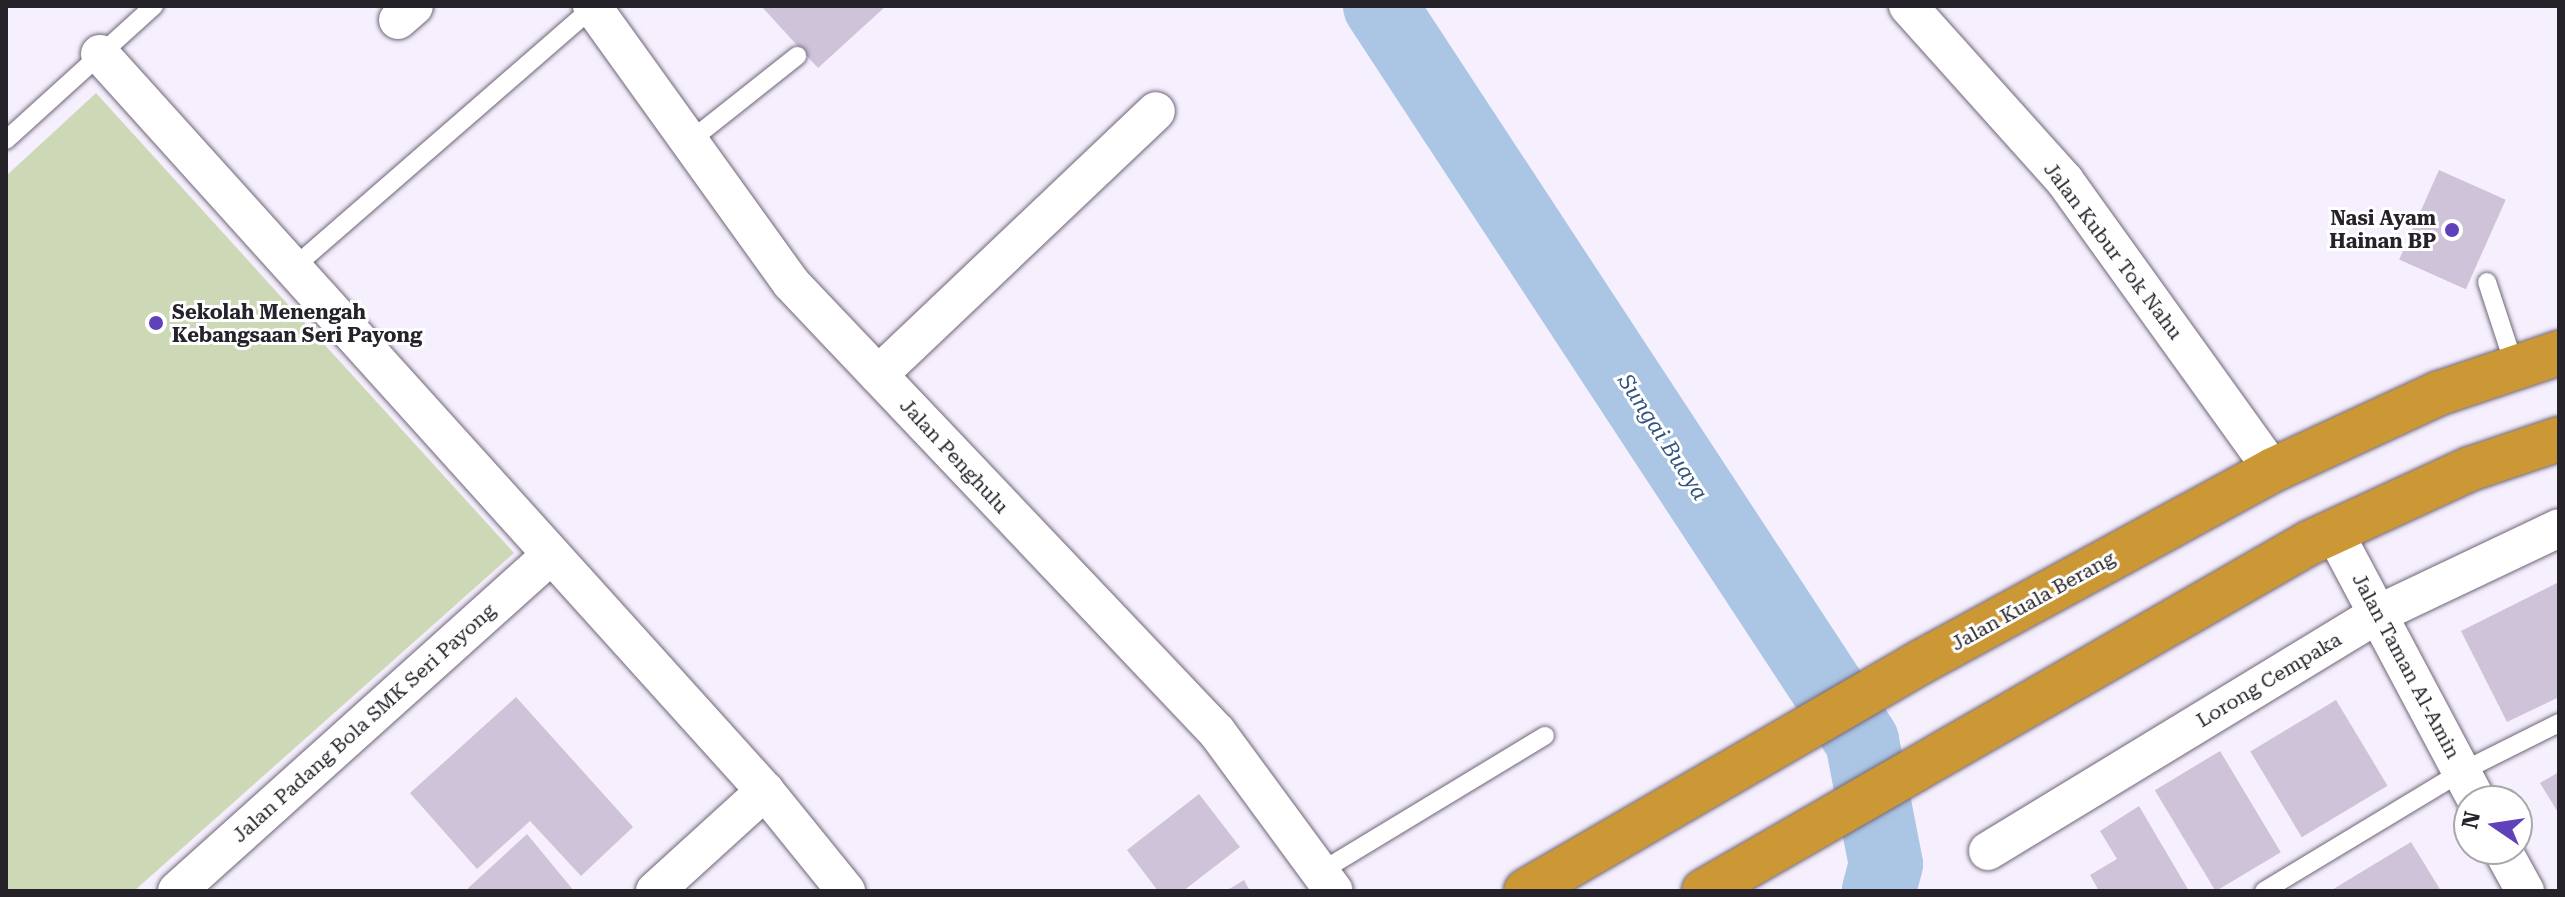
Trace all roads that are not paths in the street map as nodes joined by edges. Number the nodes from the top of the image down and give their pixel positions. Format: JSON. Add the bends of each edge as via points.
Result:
{"nodes":[{"id":1,"x":154,"y":6,"type":"edge"},
{"id":2,"x":1908,"y":6,"type":"edge"},
{"id":3,"x":593,"y":7,"type":"edge"},
{"id":4,"x":100,"y":54,"type":"junction"},
{"id":5,"x":797,"y":56,"type":"dead end"},
{"id":6,"x":1156,"y":111,"type":"dead end"},
{"id":7,"x":6,"y":140,"type":"edge"},
{"id":8,"x":686,"y":144,"type":"junction"},
{"id":9,"x":293,"y":268,"type":"junction"},
{"id":10,"x":2487,"y":282,"type":"dead end"},
{"id":11,"x":2559,"y":353,"type":"edge"},
{"id":12,"x":2515,"y":367,"type":"junction"},
{"id":13,"x":878,"y":375,"type":"junction"},
{"id":14,"x":2559,"y":439,"type":"edge"},
{"id":15,"x":2273,"y":470,"type":"junction"},
{"id":16,"x":2559,"y":528,"type":"edge"},
{"id":17,"x":2334,"y":532,"type":"junction"},
{"id":18,"x":551,"y":555,"type":"junction"},
{"id":19,"x":2378,"y":614,"type":"junction"},
{"id":20,"x":2559,"y":723,"type":"edge"},
{"id":21,"x":1545,"y":736,"type":"dead end"},
{"id":22,"x":2468,"y":785,"type":"edge"},
{"id":23,"x":2470,"y":785,"type":"edge"},
{"id":24,"x":765,"y":791,"type":"junction"},
{"id":25,"x":2453,"y":794,"type":"edge"},
{"id":26,"x":1988,"y":851,"type":"dead end"},
{"id":27,"x":2511,"y":865,"type":"edge"},
{"id":28,"x":1722,"y":881,"type":"edge"},
{"id":29,"x":1327,"y":882,"type":"edge"},
{"id":30,"x":177,"y":891,"type":"edge"},
{"id":31,"x":655,"y":891,"type":"edge"},
{"id":32,"x":846,"y":891,"type":"edge"},
{"id":33,"x":1526,"y":891,"type":"edge"},
{"id":34,"x":2264,"y":891,"type":"edge"},
{"id":35,"x":2525,"y":891,"type":"edge"}],
"edges":[{"from":1,"to":4,"type":"lane"},
{"from":2,"to":15,"type":"street","name":"Jalan Kubur Tok Nahu","via":[[2065,181]]},
{"from":3,"to":8,"type":"street","name":"Jalan Penghulu"},
{"from":3,"to":9,"type":"lane"},
{"from":4,"to":7,"type":"lane"},
{"from":4,"to":9,"type":"street"},
{"from":5,"to":8,"type":"lane"},
{"from":6,"to":13,"type":"street"},
{"from":8,"to":13,"type":"street","name":"Jalan Penghulu","via":[[791,283]]},
{"from":9,"to":18,"type":"street"},
{"from":10,"to":12,"type":"lane"},
{"from":11,"to":12,"type":"highway","name":"Jalan Kuala Berang"},
{"from":12,"to":15,"type":"highway","name":"Jalan Kuala Berang","via":[[2440,393]]},
{"from":13,"to":29,"type":"street","name":"Jalan Penghulu","via":[[1217,732]]},
{"from":14,"to":17,"type":"highway","via":[[2470,469]]},
{"from":15,"to":33,"type":"highway","name":"Jalan Kuala Berang","via":[[1921,662]]},
{"from":16,"to":19,"type":"street","name":"Lorong Cempaka"},
{"from":17,"to":19,"type":"street","name":"Jalan Taman Al-Amin"},
{"from":17,"to":28,"type":"highway","via":[[1965,736]]},
{"from":18,"to":24,"type":"street"},
{"from":18,"to":30,"type":"street","name":"Jalan Padang Bola SMK Seri Payong"},
{"from":19,"to":22,"type":"street","name":"Jalan Taman Al-Amin"},
{"from":19,"to":26,"type":"street","name":"Lorong Cempaka"},
{"from":20,"to":23,"type":"lane"},
{"from":21,"to":29,"type":"lane"},
{"from":24,"to":31,"type":"street"},
{"from":24,"to":32,"type":"street"},
{"from":25,"to":34,"type":"lane"},
{"from":27,"to":35,"type":"street"}]}
